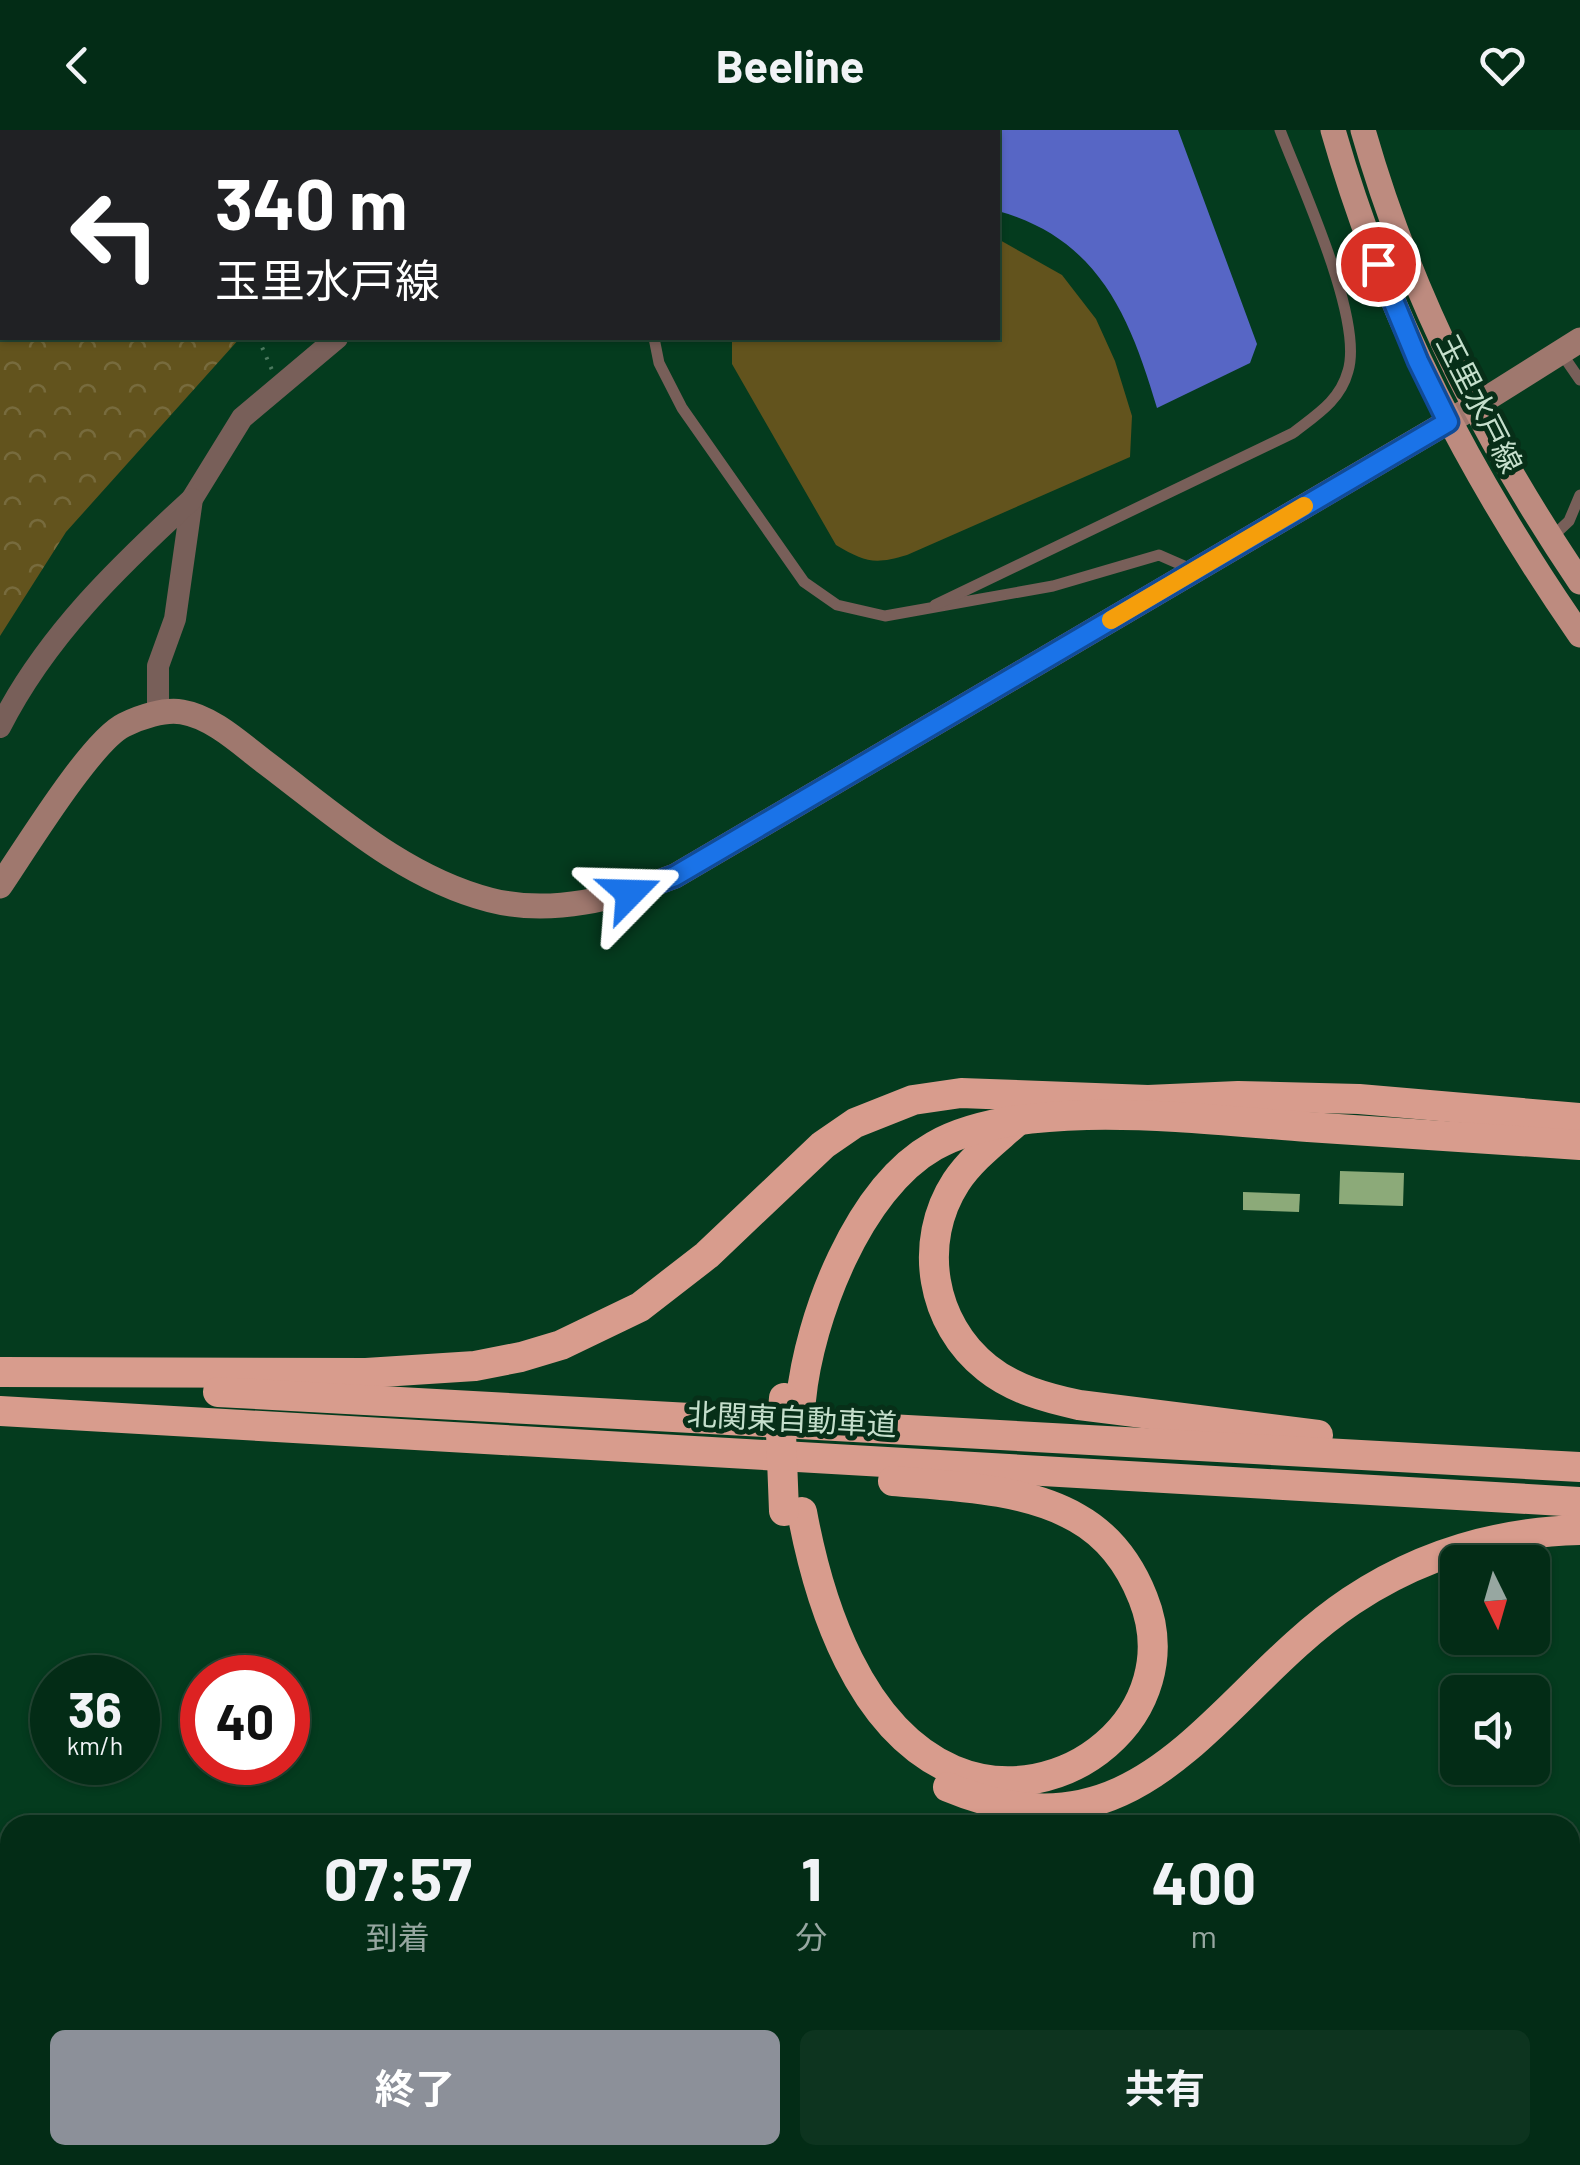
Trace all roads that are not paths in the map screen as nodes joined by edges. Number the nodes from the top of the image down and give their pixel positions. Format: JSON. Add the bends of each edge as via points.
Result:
{"nodes":[{"id":1,"x":1280,"y":130,"type":"edge"},
{"id":2,"x":1334,"y":130,"type":"edge"},
{"id":3,"x":1363,"y":130,"type":"edge"},
{"id":4,"x":335,"y":340,"type":"edge"},
{"id":5,"x":654,"y":340,"type":"edge"},
{"id":6,"x":1571,"y":347,"type":"edge"},
{"id":7,"x":1580,"y":380,"type":"edge"},
{"id":8,"x":1474,"y":406,"type":"junction"},
{"id":9,"x":1448,"y":422,"type":"junction"},
{"id":10,"x":1580,"y":494,"type":"edge"},
{"id":11,"x":192,"y":500,"type":"junction"},
{"id":12,"x":1550,"y":538,"type":"junction"},
{"id":13,"x":1194,"y":571,"type":"junction"},
{"id":14,"x":1580,"y":582,"type":"edge"},
{"id":15,"x":935,"y":605,"type":"junction"},
{"id":16,"x":1580,"y":635,"type":"edge"},
{"id":17,"x":158,"y":713,"type":"junction"},
{"id":18,"x":0,"y":727,"type":"edge"},
{"id":19,"x":0,"y":886,"type":"edge"},
{"id":20,"x":998,"y":1095,"type":"junction"},
{"id":21,"x":1580,"y":1118,"type":"edge"},
{"id":22,"x":1016,"y":1123,"type":"junction"},
{"id":23,"x":1580,"y":1144,"type":"edge"},
{"id":24,"x":0,"y":1375,"type":"edge"},
{"id":25,"x":792,"y":1399,"type":"junction"},
{"id":26,"x":0,"y":1411,"type":"edge"},
{"id":27,"x":507,"y":1439,"type":"junction"},
{"id":28,"x":1580,"y":1452,"type":"edge"},
{"id":29,"x":1580,"y":1467,"type":"edge"},
{"id":30,"x":1580,"y":1502,"type":"edge"},
{"id":31,"x":793,"y":1511,"type":"junction"},
{"id":32,"x":1580,"y":1530,"type":"edge"}],
"edges":[{"from":1,"to":15,"type":"lane","via":[[1338,282],[1348,330],[1349,370],[1332,403],[1293,433]]},
{"from":2,"to":9,"type":"main road","name":"玉里水戸線","via":[[1367,236]]},
{"from":3,"to":8,"type":"main road","name":"玉里水戸線","via":[[1414,276]]},
{"from":4,"to":11,"type":"street","via":[[242,418]]},
{"from":5,"to":15,"type":"lane","via":[[682,408],[804,582],[837,605],[886,616]]},
{"from":6,"to":7,"type":"lane"},
{"from":6,"to":8,"type":"street"},
{"from":8,"to":9,"type":"street"},
{"from":8,"to":12,"type":"main road","name":"玉里水戸線"},
{"from":9,"to":13,"type":"street"},
{"from":9,"to":16,"type":"main road","name":"玉里水戸線"},
{"from":10,"to":12,"type":"lane","via":[[1569,521]]},
{"from":11,"to":17,"type":"street","via":[[175,620],[158,666]]},
{"from":11,"to":18,"type":"street","via":[[72,618]]},
{"from":12,"to":14,"type":"main road","name":"玉里水戸線"},
{"from":13,"to":15,"type":"lane","via":[[1160,555],[1053,586]]},
{"from":13,"to":17,"type":"street","via":[[675,876],[582,902],[493,901],[444,886],[392,857],[221,729],[184,712]]},
{"from":17,"to":19,"type":"street","via":[[120,726],[94,750]]},
{"from":20,"to":21,"type":"highway","via":[[1358,1099]]},
{"from":20,"to":24,"type":"highway","via":[[913,1100],[856,1123],[823,1144],[707,1255],[640,1307],[521,1357],[366,1374]]},
{"from":20,"to":25,"type":"highway","via":[[918,1138],[854,1205],[808,1296],[788,1365]]},
{"from":22,"to":23,"type":"highway","via":[[1144,1116]]},
{"from":22,"to":25,"type":"highway","via":[[976,1128],[930,1148],[884,1193],[850,1244]]},
{"from":22,"to":28,"type":"highway","via":[[956,1180],[936,1230],[935,1282],[942,1307],[989,1370],[1044,1397],[1136,1414],[1324,1436]]},
{"from":24,"to":29,"type":"highway","name":"北関東自動車道"},
{"from":25,"to":31,"type":"highway","via":[[798,1459]]},
{"from":26,"to":27,"type":"highway","name":"北関東自動車道"},
{"from":27,"to":30,"type":"highway","name":"北関東自動車道"},
{"from":27,"to":31,"type":"highway","via":[[1008,1495],[1077,1518],[1120,1554],[1146,1606],[1152,1660],[1133,1713],[1092,1758],[1043,1779],[980,1779],[926,1754],[884,1714],[844,1652]]},
{"from":31,"to":32,"type":"highway","via":[[798,1581],[827,1655],[889,1745],[962,1793],[1036,1808],[1115,1795],[1167,1766],[1312,1630],[1389,1578],[1507,1536]]}]}
